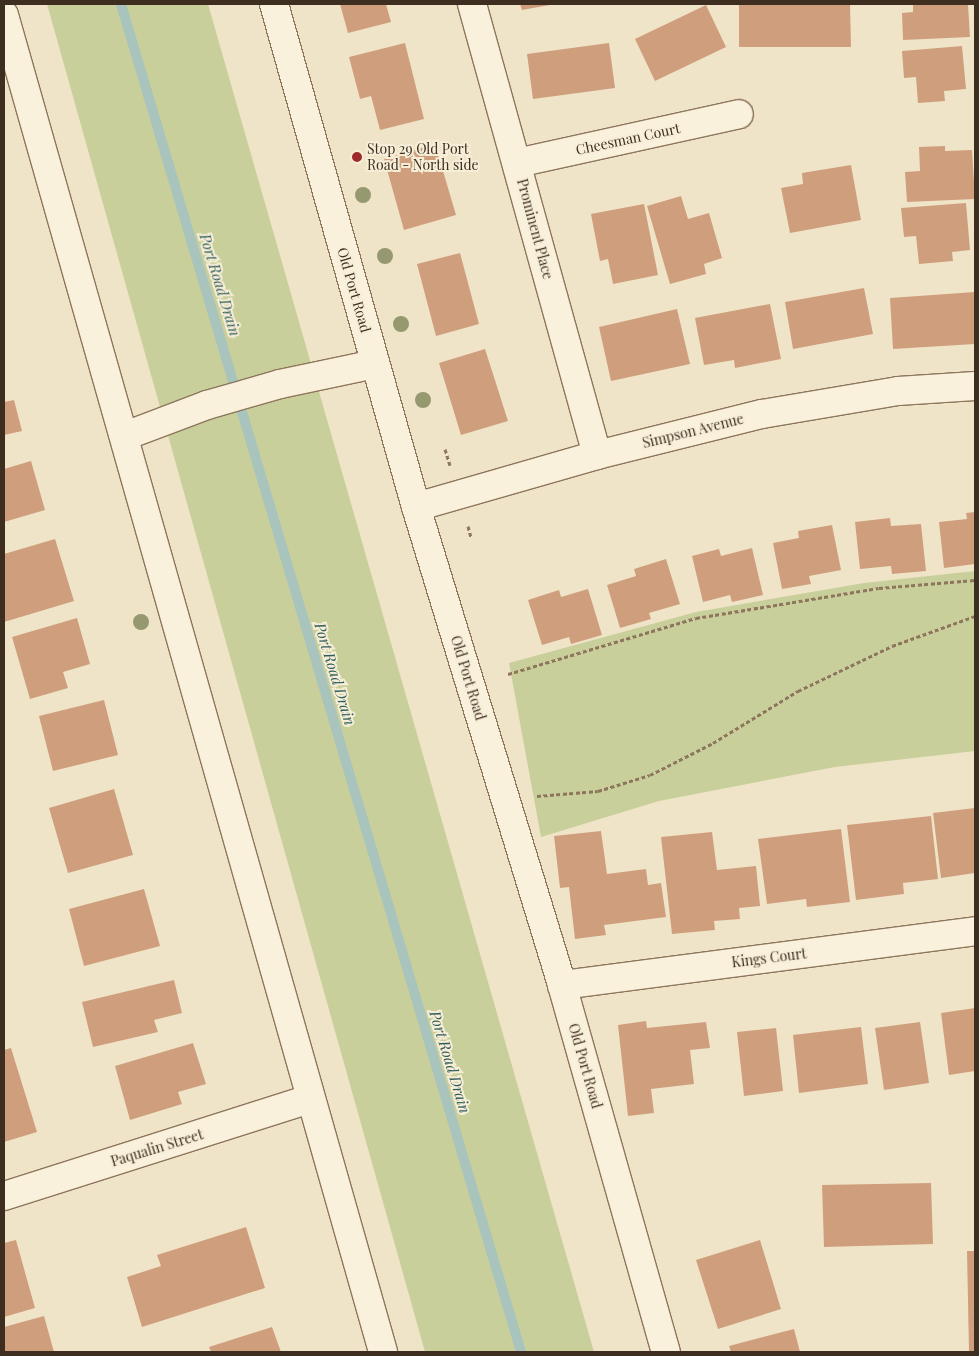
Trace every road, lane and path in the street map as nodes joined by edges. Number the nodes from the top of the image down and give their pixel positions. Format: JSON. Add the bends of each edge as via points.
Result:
{"nodes":[{"id":1,"x":274,"y":4,"type":"edge"},
{"id":2,"x":472,"y":4,"type":"edge"},
{"id":3,"x":4,"y":15,"type":"edge"},
{"id":4,"x":739,"y":114,"type":"dead end"},
{"id":5,"x":517,"y":163,"type":"junction"},
{"id":6,"x":375,"y":364,"type":"junction"},
{"id":7,"x":975,"y":386,"type":"edge"},
{"id":8,"x":125,"y":436,"type":"junction"},
{"id":9,"x":597,"y":455,"type":"junction"},
{"id":10,"x":416,"y":507,"type":"junction"},
{"id":11,"x":975,"y":580,"type":"edge"},
{"id":12,"x":975,"y":616,"type":"edge"},
{"id":13,"x":508,"y":674,"type":"dead end"},
{"id":14,"x":534,"y":797,"type":"dead end"},
{"id":15,"x":975,"y":931,"type":"edge"},
{"id":16,"x":562,"y":985,"type":"junction"},
{"id":17,"x":310,"y":1099,"type":"junction"},
{"id":18,"x":4,"y":1196,"type":"edge"},
{"id":19,"x":383,"y":1352,"type":"edge"},
{"id":20,"x":666,"y":1352,"type":"edge"}],
"edges":[{"from":1,"to":6,"type":"main road","name":"Old Port Road"},
{"from":2,"to":5,"type":"main road","name":"Prominent Place"},
{"from":3,"to":8,"type":"main road"},
{"from":4,"to":5,"type":"main road","name":"Cheesman Court"},
{"from":5,"to":9,"type":"main road","name":"Prominent Place"},
{"from":6,"to":8,"type":"main road","via":[[280,384],[207,405]]},
{"from":6,"to":10,"type":"main road","name":"Old Port Road"},
{"from":7,"to":9,"type":"main road","name":"Simpson Avenue","via":[[898,391],[762,414]]},
{"from":8,"to":17,"type":"main road"},
{"from":9,"to":10,"type":"main road","name":"Simpson Avenue"},
{"from":10,"to":16,"type":"main road","name":"Old Port Road"},
{"from":11,"to":13,"type":"path","via":[[879,588],[696,618]]},
{"from":12,"to":14,"type":"path","via":[[892,646],[798,691],[713,743],[650,775],[598,790]]},
{"from":15,"to":16,"type":"main road","name":"Kings Court"},
{"from":16,"to":20,"type":"main road","name":"Old Port Road"},
{"from":17,"to":18,"type":"main road","name":"Paqualin Street"},
{"from":17,"to":19,"type":"main road"}]}
